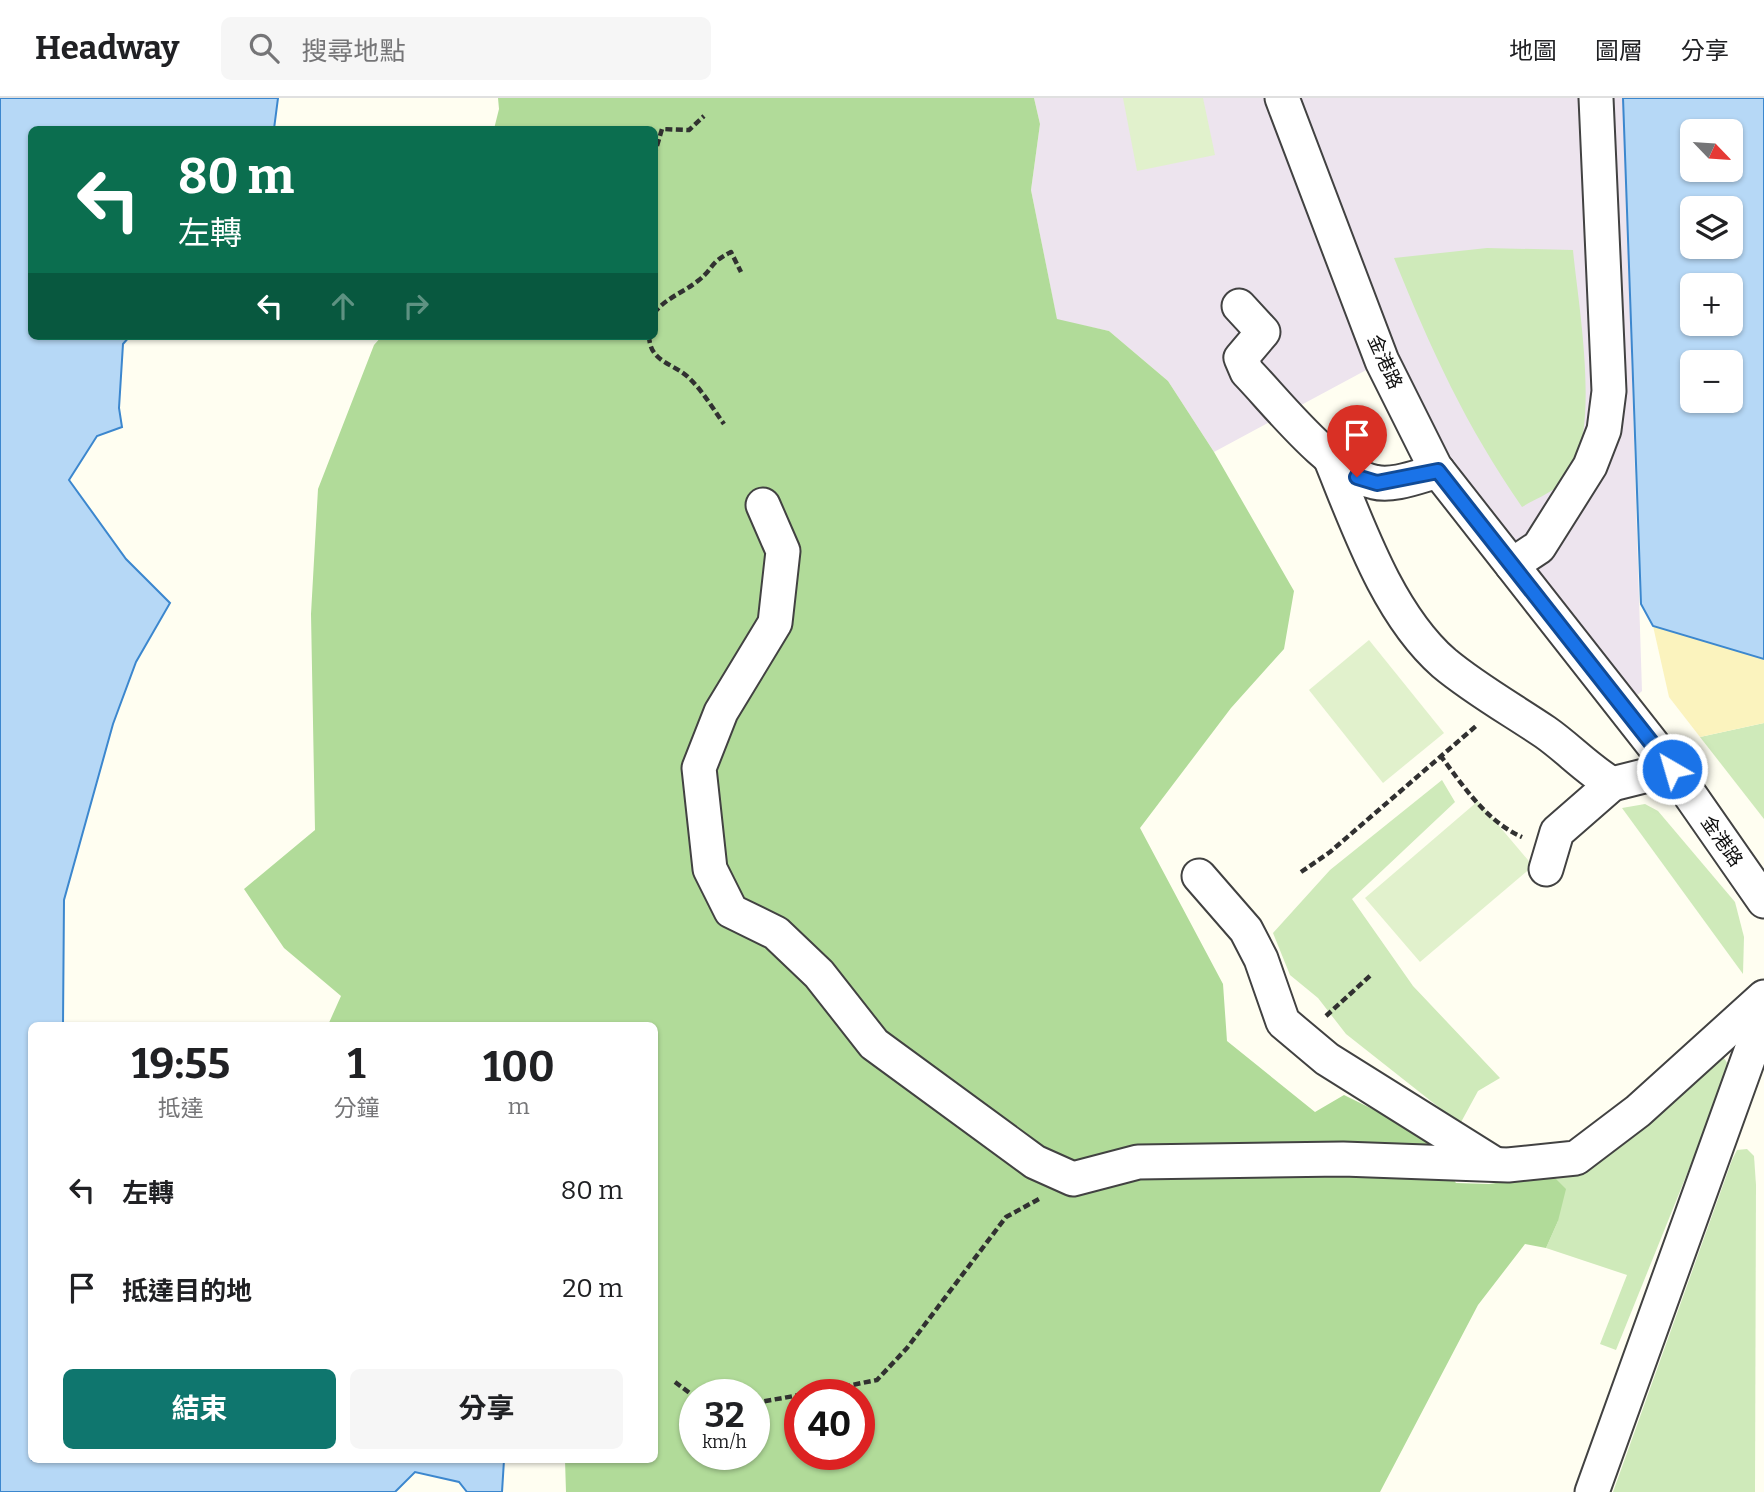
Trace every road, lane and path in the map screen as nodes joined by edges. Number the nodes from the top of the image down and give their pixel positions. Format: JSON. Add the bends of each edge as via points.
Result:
{"nodes":[{"id":1,"x":1282,"y":98,"type":"edge"},
{"id":2,"x":1596,"y":98,"type":"edge"},
{"id":3,"x":704,"y":116,"type":"dead end"},
{"id":4,"x":658,"y":142,"type":"edge"},
{"id":5,"x":741,"y":272,"type":"dead end"},
{"id":6,"x":1239,"y":306,"type":"dead end"},
{"id":7,"x":658,"y":308,"type":"edge"},
{"id":8,"x":649,"y":340,"type":"edge"},
{"id":9,"x":724,"y":424,"type":"dead end"},
{"id":10,"x":1329,"y":455,"type":"junction"},
{"id":11,"x":1438,"y":471,"type":"junction"},
{"id":12,"x":763,"y":505,"type":"dead end"},
{"id":13,"x":1512,"y":565,"type":"junction"},
{"id":14,"x":1501,"y":705,"type":"junction"},
{"id":15,"x":1440,"y":755,"type":"junction"},
{"id":16,"x":1672,"y":769,"type":"junction"},
{"id":17,"x":1612,"y":784,"type":"junction"},
{"id":18,"x":1562,"y":827,"type":"junction"},
{"id":19,"x":1546,"y":869,"type":"dead end"},
{"id":20,"x":1301,"y":872,"type":"dead end"},
{"id":21,"x":1199,"y":876,"type":"dead end"},
{"id":22,"x":1764,"y":901,"type":"edge"},
{"id":23,"x":1371,"y":974,"type":"dead end"},
{"id":24,"x":1764,"y":997,"type":"edge"},
{"id":25,"x":1764,"y":1015,"type":"edge"},
{"id":26,"x":1304,"y":1040,"type":"junction"},
{"id":27,"x":1495,"y":1164,"type":"junction"},
{"id":28,"x":1073,"y":1179,"type":"junction"},
{"id":29,"x":875,"y":1380,"type":"edge"},
{"id":30,"x":675,"y":1382,"type":"dead end"},
{"id":31,"x":679,"y":1385,"type":"edge"},
{"id":32,"x":1592,"y":1492,"type":"edge"}],
"edges":[{"from":1,"to":11,"type":"street","name":"金港路","via":[[1382,361]]},
{"from":2,"to":13,"type":"street","via":[[1609,391],[1604,430],[1564,511],[1539,547]]},
{"from":3,"to":4,"type":"path","via":[[689,130],[662,129]]},
{"from":5,"to":7,"type":"path","via":[[731,252],[713,261],[699,280]]},
{"from":6,"to":10,"type":"street","via":[[1263,332],[1241,358],[1247,372]]},
{"from":8,"to":9,"type":"path","via":[[649,348],[664,365],[688,377]]},
{"from":10,"to":11,"type":"street","via":[[1357,477],[1377,483]]},
{"from":10,"to":14,"type":"street","via":[[1396,606],[1442,661]]},
{"from":11,"to":13,"type":"street","name":"金港路"},
{"from":12,"to":28,"type":"street","via":[[783,551],[775,623],[720,712],[699,768],[710,869],[731,911],[776,933],[819,974],[874,1044],[1035,1163]]},
{"from":13,"to":16,"type":"street","name":"金港路"},
{"from":14,"to":15,"type":"path"},
{"from":14,"to":17,"type":"street","via":[[1547,733]]},
{"from":15,"to":18,"type":"path","via":[[1500,827],[1526,839],[1552,817]]},
{"from":15,"to":20,"type":"path"},
{"from":16,"to":17,"type":"street"},
{"from":16,"to":22,"type":"street","name":"金港路"},
{"from":17,"to":18,"type":"street"},
{"from":18,"to":19,"type":"street"},
{"from":21,"to":26,"type":"street","via":[[1246,930],[1283,1022]]},
{"from":23,"to":26,"type":"path"},
{"from":24,"to":27,"type":"street","via":[[1638,1111],[1576,1158]]},
{"from":25,"to":32,"type":"street"},
{"from":26,"to":27,"type":"street"},
{"from":27,"to":28,"type":"street","via":[[1343,1158],[1138,1163]]},
{"from":28,"to":29,"type":"path","via":[[1006,1217],[907,1348]]},
{"from":30,"to":31,"type":"path"}]}
